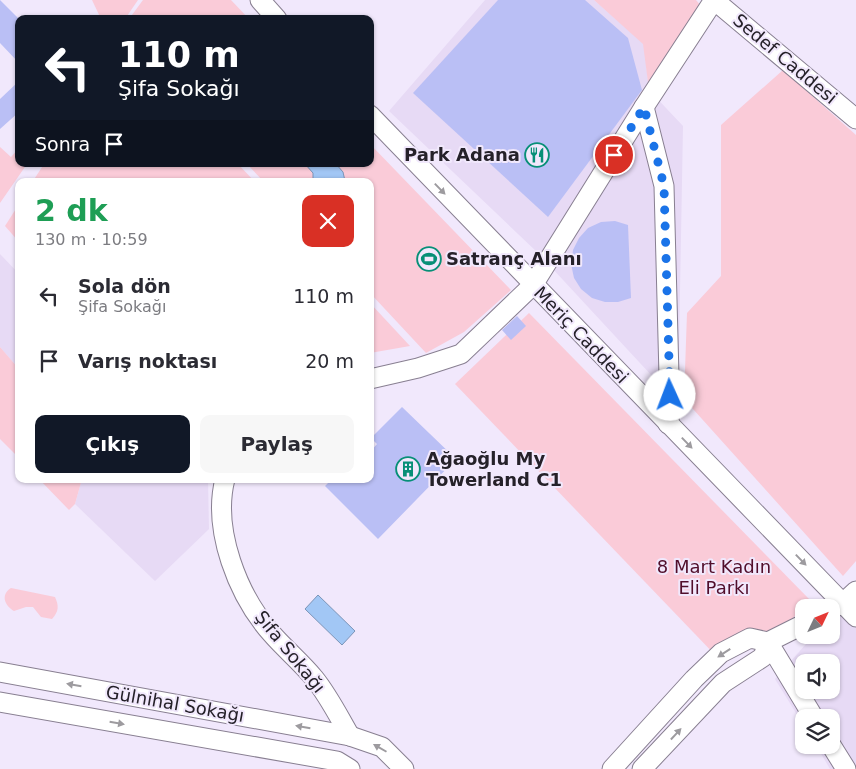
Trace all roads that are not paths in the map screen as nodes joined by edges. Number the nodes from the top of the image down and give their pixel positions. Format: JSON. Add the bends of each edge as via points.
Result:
{"nodes":[{"id":1,"x":260,"y":0,"type":"edge"},
{"id":2,"x":714,"y":0,"type":"edge"},
{"id":3,"x":273,"y":15,"type":"edge"},
{"id":4,"x":644,"y":107,"type":"junction"},
{"id":5,"x":856,"y":119,"type":"edge"},
{"id":6,"x":374,"y":120,"type":"edge"},
{"id":7,"x":533,"y":285,"type":"junction"},
{"id":8,"x":374,"y":378,"type":"edge"},
{"id":9,"x":668,"y":424,"type":"junction"},
{"id":10,"x":224,"y":483,"type":"edge"},
{"id":11,"x":843,"y":601,"type":"edge"},
{"id":12,"x":856,"y":617,"type":"edge"},
{"id":13,"x":795,"y":628,"type":"edge"},
{"id":14,"x":768,"y":642,"type":"junction"},
{"id":15,"x":0,"y":672,"type":"edge"},
{"id":16,"x":0,"y":702,"type":"edge"},
{"id":17,"x":809,"y":709,"type":"edge"},
{"id":18,"x":350,"y":736,"type":"junction"},
{"id":19,"x":837,"y":754,"type":"edge"},
{"id":20,"x":344,"y":765,"type":"edge"},
{"id":21,"x":404,"y":769,"type":"edge"},
{"id":22,"x":612,"y":769,"type":"edge"},
{"id":23,"x":642,"y":769,"type":"edge"},
{"id":24,"x":846,"y":769,"type":"edge"}],
"edges":[{"from":1,"to":3,"type":"street"},
{"from":2,"to":4,"type":"street"},
{"from":2,"to":5,"type":"street","name":"Sedef Caddesi"},
{"from":4,"to":7,"type":"street"},
{"from":4,"to":9,"type":"street","via":[[664,186]]},
{"from":6,"to":7,"type":"street","name":"Meriç Caddesi","one_way":true},
{"from":7,"to":8,"type":"street","via":[[461,354]]},
{"from":7,"to":9,"type":"street","name":"Meriç Caddesi"},
{"from":9,"to":11,"type":"street","name":"Meriç Caddesi","one_way":true},
{"from":10,"to":18,"type":"street","name":"Şifa Sokağı","via":[[221,499],[225,541],[240,588],[270,633],[315,678]]},
{"from":11,"to":12,"type":"street","name":"Meriç Caddesi"},
{"from":13,"to":14,"type":"street"},
{"from":14,"to":17,"type":"street"},
{"from":14,"to":22,"type":"street","one_way":true,"via":[[750,638],[721,653]]},
{"from":23,"to":14,"type":"street","one_way":true,"via":[[723,683],[763,657]]},
{"from":18,"to":15,"type":"street","name":"Gülnihal Sokağı","one_way":true},
{"from":16,"to":20,"type":"street","name":"Gülnihal Sokağı","one_way":true},
{"from":18,"to":20,"type":"street","name":"Gülnihal Sokağı"},
{"from":21,"to":18,"type":"street","name":"Gülnihal Sokağı","one_way":true,"via":[[382,747]]},
{"from":19,"to":24,"type":"street"}]}
